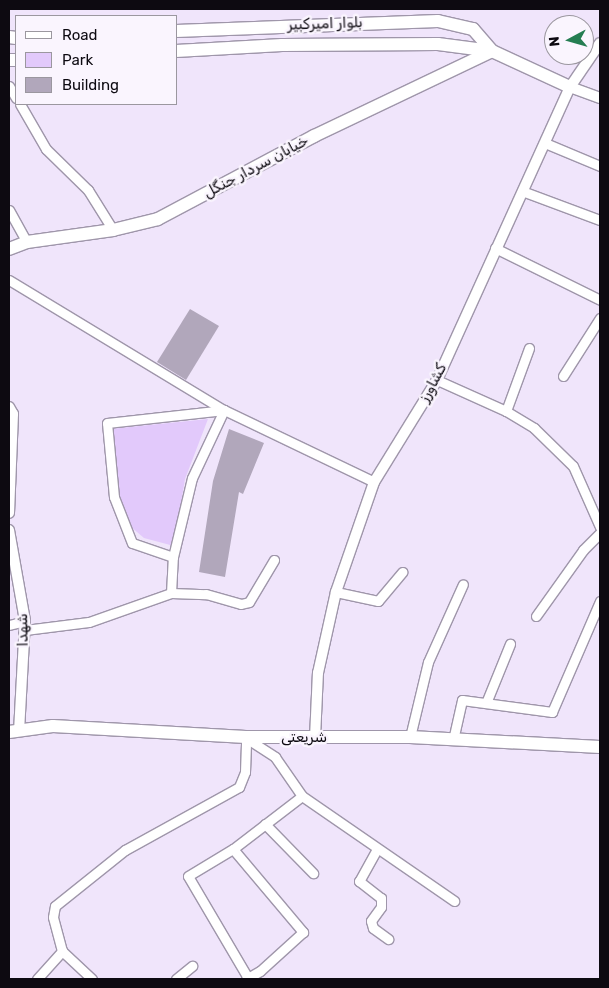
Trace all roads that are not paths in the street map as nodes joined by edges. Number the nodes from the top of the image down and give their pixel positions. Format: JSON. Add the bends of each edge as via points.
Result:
{"nodes":[{"id":1,"x":178,"y":32,"type":"edge"},
{"id":2,"x":600,"y":43,"type":"edge"},
{"id":3,"x":492,"y":51,"type":"junction"},
{"id":4,"x":178,"y":52,"type":"edge"},
{"id":5,"x":570,"y":87,"type":"junction"},
{"id":6,"x":600,"y":98,"type":"edge"},
{"id":7,"x":21,"y":105,"type":"edge"},
{"id":8,"x":544,"y":143,"type":"junction"},
{"id":9,"x":600,"y":166,"type":"edge"},
{"id":10,"x":522,"y":191,"type":"junction"},
{"id":11,"x":9,"y":210,"type":"edge"},
{"id":12,"x":600,"y":220,"type":"edge"},
{"id":13,"x":113,"y":230,"type":"junction"},
{"id":14,"x":27,"y":242,"type":"junction"},
{"id":15,"x":495,"y":248,"type":"junction"},
{"id":16,"x":9,"y":249,"type":"edge"},
{"id":17,"x":9,"y":280,"type":"edge"},
{"id":18,"x":600,"y":300,"type":"edge"},
{"id":19,"x":600,"y":318,"type":"edge"},
{"id":20,"x":529,"y":348,"type":"dead end"},
{"id":21,"x":563,"y":376,"type":"dead end"},
{"id":22,"x":437,"y":380,"type":"junction"},
{"id":23,"x":9,"y":407,"type":"edge"},
{"id":24,"x":224,"y":410,"type":"junction"},
{"id":25,"x":506,"y":410,"type":"junction"},
{"id":26,"x":374,"y":482,"type":"junction"},
{"id":27,"x":9,"y":513,"type":"edge"},
{"id":28,"x":600,"y":527,"type":"edge"},
{"id":29,"x":9,"y":530,"type":"edge"},
{"id":30,"x":600,"y":533,"type":"edge"},
{"id":31,"x":173,"y":557,"type":"junction"},
{"id":32,"x":274,"y":560,"type":"dead end"},
{"id":33,"x":402,"y":572,"type":"dead end"},
{"id":34,"x":462,"y":584,"type":"dead end"},
{"id":35,"x":336,"y":592,"type":"junction"},
{"id":36,"x":171,"y":594,"type":"junction"},
{"id":37,"x":600,"y":601,"type":"edge"},
{"id":38,"x":536,"y":616,"type":"dead end"},
{"id":39,"x":9,"y":625,"type":"edge"},
{"id":40,"x":25,"y":625,"type":"junction"},
{"id":41,"x":510,"y":644,"type":"dead end"},
{"id":42,"x":486,"y":703,"type":"junction"},
{"id":43,"x":14,"y":732,"type":"edge"},
{"id":44,"x":410,"y":737,"type":"junction"},
{"id":45,"x":246,"y":738,"type":"junction"},
{"id":46,"x":315,"y":738,"type":"junction"},
{"id":47,"x":453,"y":740,"type":"junction"},
{"id":48,"x":600,"y":748,"type":"edge"},
{"id":49,"x":302,"y":796,"type":"junction"},
{"id":50,"x":265,"y":824,"type":"junction"},
{"id":51,"x":377,"y":849,"type":"junction"},
{"id":52,"x":233,"y":850,"type":"junction"},
{"id":53,"x":313,"y":872,"type":"dead end"},
{"id":54,"x":454,"y":901,"type":"dead end"},
{"id":55,"x":388,"y":939,"type":"dead end"},
{"id":56,"x":62,"y":951,"type":"junction"},
{"id":57,"x":192,"y":966,"type":"dead end"},
{"id":58,"x":37,"y":979,"type":"edge"},
{"id":59,"x":92,"y":979,"type":"edge"},
{"id":60,"x":176,"y":979,"type":"edge"},
{"id":61,"x":247,"y":979,"type":"edge"}],
"edges":[{"from":1,"to":3,"type":"main road","name":"بلوار امیرکبیر","via":[[438,21],[473,29]]},
{"from":2,"to":5,"type":"street","name":"کشاورز"},
{"from":3,"to":4,"type":"main road","name":"بلوار امیرکبیر","via":[[438,44],[282,45]]},
{"from":3,"to":5,"type":"main road","name":"بلوار امیرکبیر"},
{"from":3,"to":13,"type":"main road","name":"خیابان سردار جنگل","via":[[314,136],[158,219]]},
{"from":5,"to":6,"type":"street"},
{"from":5,"to":8,"type":"street","name":"کشاورز"},
{"from":7,"to":13,"type":"street","via":[[46,149],[88,190]]},
{"from":8,"to":9,"type":"street"},
{"from":8,"to":10,"type":"street","name":"کشاورز"},
{"from":10,"to":12,"type":"street"},
{"from":10,"to":15,"type":"street","name":"کشاورز"},
{"from":11,"to":14,"type":"street"},
{"from":13,"to":14,"type":"main road","name":"خیابان سردار جنگل"},
{"from":14,"to":16,"type":"main road","name":"خیابان سردار جنگل"},
{"from":15,"to":18,"type":"street"},
{"from":15,"to":22,"type":"street","name":"کشاورز"},
{"from":17,"to":24,"type":"street"},
{"from":19,"to":21,"type":"street"},
{"from":20,"to":25,"type":"street"},
{"from":22,"to":25,"type":"street"},
{"from":22,"to":26,"type":"street","name":"کشاورز"},
{"from":23,"to":27,"type":"street","via":[[13,414]]},
{"from":24,"to":26,"type":"street"},
{"from":24,"to":31,"type":"street","via":[[192,478]]},
{"from":24,"to":31,"type":"street","via":[[107,423],[114,496],[132,543]]},
{"from":25,"to":28,"type":"street","via":[[534,428],[573,466]]},
{"from":26,"to":35,"type":"street","name":"کشاورز"},
{"from":29,"to":40,"type":"street","name":"شهدا"},
{"from":30,"to":38,"type":"street","via":[[583,550]]},
{"from":31,"to":36,"type":"street"},
{"from":32,"to":36,"type":"street","via":[[249,602],[236,603],[206,594]]},
{"from":33,"to":35,"type":"street","via":[[378,601]]},
{"from":34,"to":44,"type":"street","via":[[428,662]]},
{"from":35,"to":46,"type":"street","name":"کشاورز","via":[[318,674]]},
{"from":36,"to":40,"type":"street","via":[[89,622]]},
{"from":37,"to":42,"type":"street","via":[[552,712]]},
{"from":39,"to":40,"type":"street"},
{"from":40,"to":43,"type":"street","name":"شهدا"},
{"from":41,"to":42,"type":"street"},
{"from":42,"to":47,"type":"street","via":[[462,700]]},
{"from":43,"to":45,"type":"main road","name":"شریعتی","via":[[53,726]]},
{"from":44,"to":46,"type":"main road","name":"شریعتی"},
{"from":44,"to":47,"type":"main road","name":"شریعتی"},
{"from":45,"to":46,"type":"main road","name":"شریعتی"},
{"from":45,"to":49,"type":"street","via":[[274,757]]},
{"from":45,"to":56,"type":"street","via":[[245,772],[238,788],[125,850],[55,906],[53,917]]},
{"from":47,"to":48,"type":"main road","name":"شریعتی"},
{"from":49,"to":50,"type":"street"},
{"from":49,"to":51,"type":"street"},
{"from":50,"to":52,"type":"street"},
{"from":50,"to":53,"type":"street"},
{"from":51,"to":54,"type":"street"},
{"from":51,"to":55,"type":"street","via":[[359,881],[381,898],[381,907],[371,921],[373,928]]},
{"from":52,"to":61,"type":"street","via":[[188,878]]},
{"from":52,"to":61,"type":"street","via":[[302,932]]},
{"from":56,"to":58,"type":"street"},
{"from":56,"to":59,"type":"street"},
{"from":57,"to":60,"type":"street"}]}
